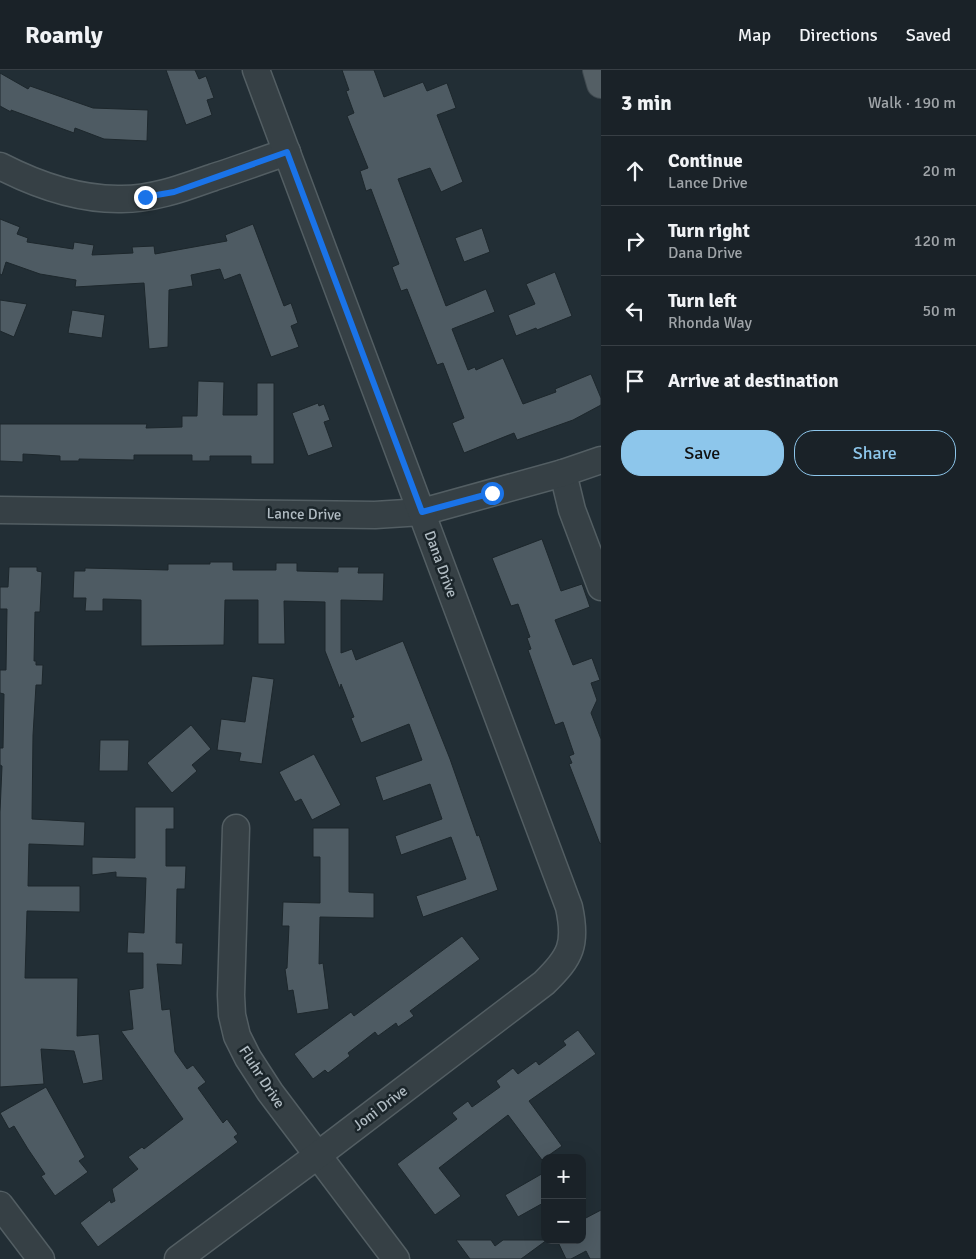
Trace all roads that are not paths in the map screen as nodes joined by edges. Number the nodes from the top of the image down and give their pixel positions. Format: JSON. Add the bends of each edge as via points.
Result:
{"nodes":[{"id":1,"x":256,"y":70,"type":"edge"},
{"id":2,"x":597,"y":70,"type":"edge"},
{"id":3,"x":601,"y":84,"type":"edge"},
{"id":4,"x":287,"y":152,"type":"junction"},
{"id":5,"x":0,"y":166,"type":"edge"},
{"id":6,"x":601,"y":460,"type":"edge"},
{"id":7,"x":563,"y":473,"type":"junction"},
{"id":8,"x":0,"y":510,"type":"edge"},
{"id":9,"x":422,"y":512,"type":"junction"},
{"id":10,"x":601,"y":587,"type":"edge"},
{"id":11,"x":236,"y":828,"type":"dead end"},
{"id":12,"x":571,"y":947,"type":"joint"},
{"id":13,"x":318,"y":1155,"type":"junction"},
{"id":14,"x":0,"y":1205,"type":"edge"},
{"id":15,"x":41,"y":1259,"type":"edge"},
{"id":16,"x":178,"y":1259,"type":"edge"},
{"id":17,"x":396,"y":1259,"type":"edge"}],
"edges":[{"from":1,"to":4,"type":"street","name":"Dana Drive"},
{"from":2,"to":3,"type":"main road"},
{"from":4,"to":5,"type":"street","via":[[174,192],[118,199],[69,192]]},
{"from":4,"to":9,"type":"street","name":"Dana Drive"},
{"from":6,"to":7,"type":"street","name":"Lance Drive"},
{"from":7,"to":9,"type":"street","name":"Lance Drive"},
{"from":7,"to":10,"type":"street","via":[[572,510]]},
{"from":8,"to":9,"type":"street","name":"Lance Drive"},
{"from":9,"to":12,"type":"street","name":"Dana Drive","via":[[569,907],[573,926]]},
{"from":11,"to":13,"type":"street","name":"Fluhr Drive","via":[[231,995],[237,1036],[270,1092]]},
{"from":12,"to":13,"type":"street","name":"Joni Drive","via":[[564,962],[544,982]]},
{"from":13,"to":16,"type":"street","name":"Joni Drive"},
{"from":13,"to":17,"type":"street","name":"Fluhr Drive"},
{"from":14,"to":15,"type":"street"}]}
